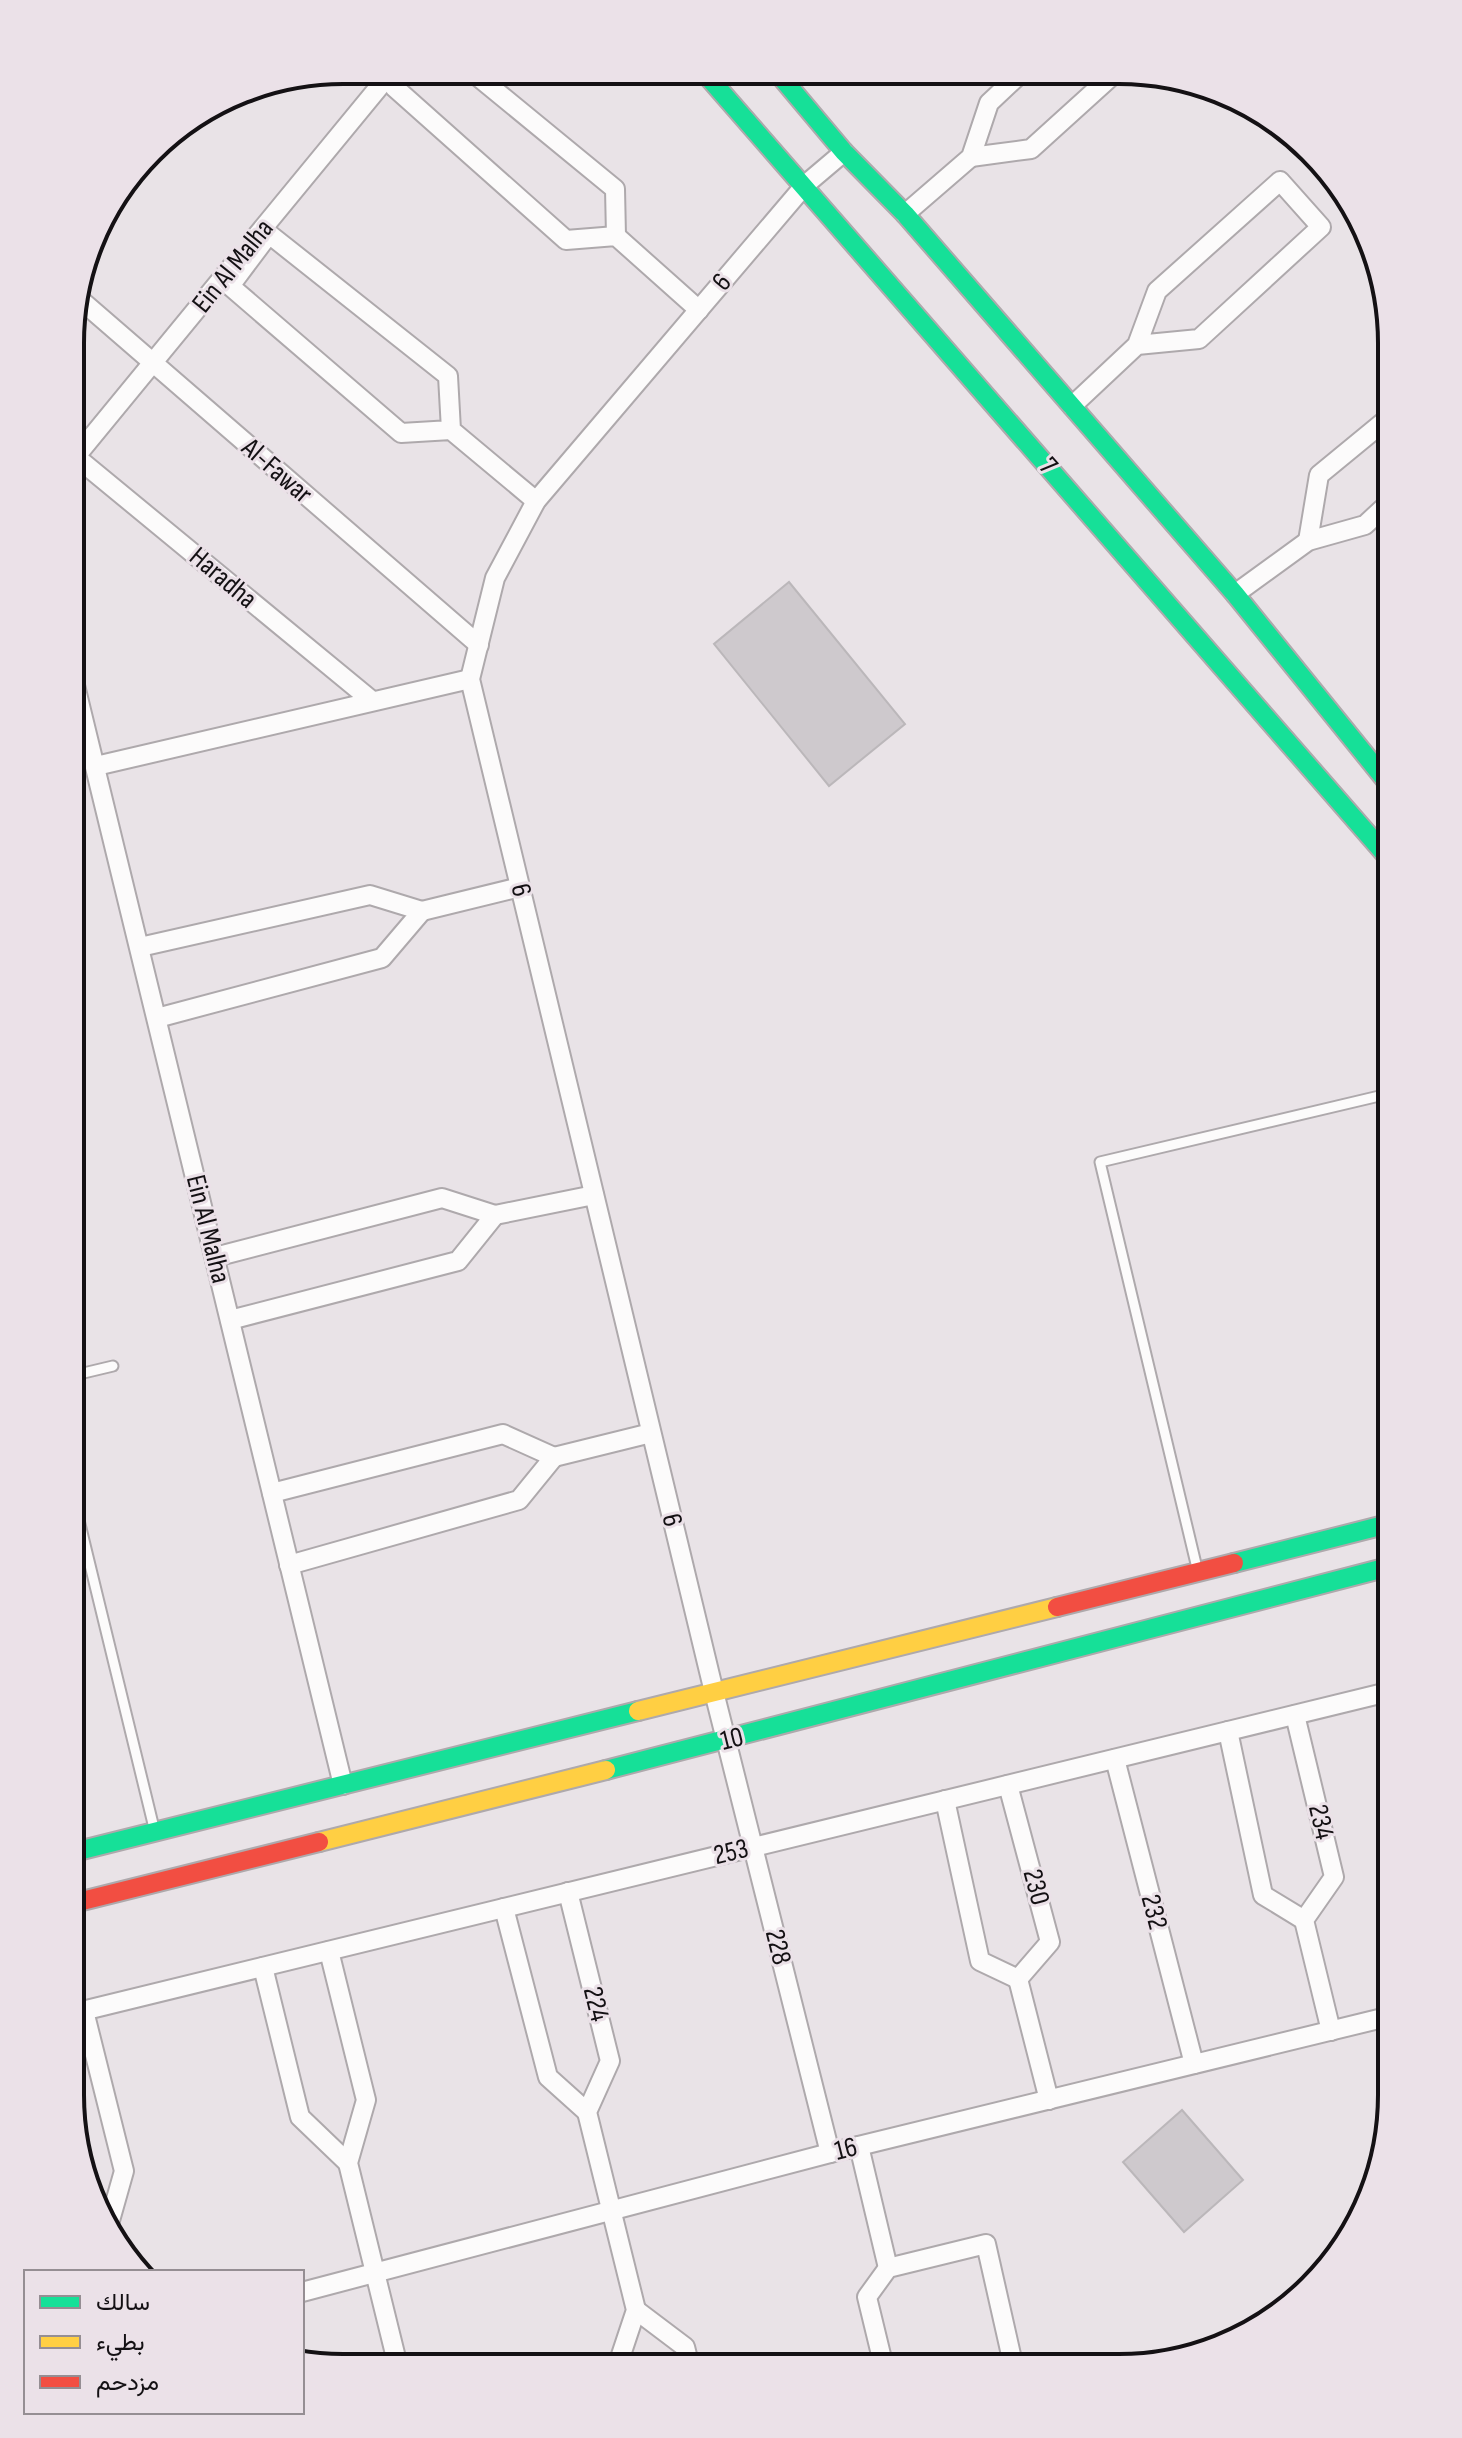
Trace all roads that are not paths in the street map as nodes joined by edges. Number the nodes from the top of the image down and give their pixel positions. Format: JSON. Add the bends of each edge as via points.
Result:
{"nodes":[{"id":1,"x":787,"y":84,"type":"edge"},
{"id":2,"x":1009,"y":84,"type":"edge"},
{"id":3,"x":1103,"y":84,"type":"edge"},
{"id":4,"x":381,"y":85,"type":"edge"},
{"id":5,"x":395,"y":85,"type":"edge"},
{"id":6,"x":488,"y":85,"type":"edge"},
{"id":7,"x":715,"y":85,"type":"edge"},
{"id":8,"x":844,"y":152,"type":"junction"},
{"id":9,"x":971,"y":157,"type":"junction"},
{"id":10,"x":805,"y":185,"type":"junction"},
{"id":11,"x":905,"y":214,"type":"junction"},
{"id":12,"x":616,"y":236,"type":"junction"},
{"id":13,"x":87,"y":305,"type":"edge"},
{"id":14,"x":699,"y":310,"type":"junction"},
{"id":15,"x":1137,"y":345,"type":"junction"},
{"id":16,"x":153,"y":363,"type":"junction"},
{"id":17,"x":1072,"y":406,"type":"junction"},
{"id":18,"x":1378,"y":427,"type":"edge"},
{"id":19,"x":451,"y":430,"type":"junction"},
{"id":20,"x":84,"y":447,"type":"edge"},
{"id":21,"x":84,"y":467,"type":"edge"},
{"id":22,"x":536,"y":501,"type":"junction"},
{"id":23,"x":1378,"y":513,"type":"edge"},
{"id":24,"x":1308,"y":541,"type":"junction"},
{"id":25,"x":1235,"y":594,"type":"junction"},
{"id":26,"x":479,"y":645,"type":"junction"},
{"id":27,"x":470,"y":679,"type":"junction"},
{"id":28,"x":371,"y":700,"type":"junction"},
{"id":29,"x":84,"y":720,"type":"edge"},
{"id":30,"x":96,"y":766,"type":"junction"},
{"id":31,"x":1378,"y":770,"type":"edge"},
{"id":32,"x":1378,"y":846,"type":"edge"},
{"id":33,"x":520,"y":887,"type":"junction"},
{"id":34,"x":422,"y":911,"type":"junction"},
{"id":35,"x":140,"y":947,"type":"junction"},
{"id":36,"x":157,"y":1018,"type":"junction"},
{"id":37,"x":1378,"y":1096,"type":"edge"},
{"id":38,"x":594,"y":1195,"type":"junction"},
{"id":39,"x":495,"y":1215,"type":"junction"},
{"id":40,"x":215,"y":1257,"type":"junction"},
{"id":41,"x":230,"y":1320,"type":"junction"},
{"id":42,"x":113,"y":1366,"type":"dead end"},
{"id":43,"x":84,"y":1373,"type":"edge"},
{"id":44,"x":651,"y":1433,"type":"junction"},
{"id":45,"x":554,"y":1457,"type":"junction"},
{"id":46,"x":272,"y":1493,"type":"junction"},
{"id":47,"x":1377,"y":1527,"type":"edge"},
{"id":48,"x":84,"y":1540,"type":"edge"},
{"id":49,"x":289,"y":1565,"type":"junction"},
{"id":50,"x":1377,"y":1570,"type":"edge"},
{"id":51,"x":1198,"y":1572,"type":"junction"},
{"id":52,"x":714,"y":1692,"type":"junction"},
{"id":53,"x":1377,"y":1695,"type":"edge"},
{"id":54,"x":1295,"y":1715,"type":"junction"},
{"id":55,"x":1228,"y":1731,"type":"junction"},
{"id":56,"x":725,"y":1740,"type":"junction"},
{"id":57,"x":1115,"y":1759,"type":"junction"},
{"id":58,"x":343,"y":1785,"type":"junction"},
{"id":59,"x":1008,"y":1785,"type":"junction"},
{"id":60,"x":945,"y":1800,"type":"junction"},
{"id":61,"x":155,"y":1832,"type":"junction"},
{"id":62,"x":753,"y":1847,"type":"junction"},
{"id":63,"x":84,"y":1850,"type":"edge"},
{"id":64,"x":568,"y":1892,"type":"junction"},
{"id":65,"x":84,"y":1900,"type":"edge"},
{"id":66,"x":504,"y":1908,"type":"junction"},
{"id":67,"x":1304,"y":1920,"type":"junction"},
{"id":68,"x":329,"y":1951,"type":"junction"},
{"id":69,"x":263,"y":1967,"type":"junction"},
{"id":70,"x":1018,"y":1979,"type":"junction"},
{"id":71,"x":84,"y":2010,"type":"edge"},
{"id":72,"x":1377,"y":2019,"type":"edge"},
{"id":73,"x":1331,"y":2031,"type":"junction"},
{"id":74,"x":84,"y":2036,"type":"edge"},
{"id":75,"x":1194,"y":2064,"type":"junction"},
{"id":76,"x":1049,"y":2100,"type":"junction"},
{"id":77,"x":587,"y":2112,"type":"junction"},
{"id":78,"x":859,"y":2146,"type":"junction"},
{"id":79,"x":830,"y":2153,"type":"junction"},
{"id":80,"x":348,"y":2163,"type":"junction"},
{"id":81,"x":611,"y":2211,"type":"junction"},
{"id":82,"x":113,"y":2212,"type":"edge"},
{"id":83,"x":888,"y":2268,"type":"junction"},
{"id":84,"x":375,"y":2272,"type":"junction"},
{"id":85,"x":304,"y":2291,"type":"edge"},
{"id":86,"x":636,"y":2310,"type":"junction"},
{"id":87,"x":395,"y":2354,"type":"edge"},
{"id":88,"x":621,"y":2354,"type":"edge"},
{"id":89,"x":687,"y":2354,"type":"edge"},
{"id":90,"x":881,"y":2354,"type":"edge"},
{"id":91,"x":1011,"y":2354,"type":"edge"}],
"edges":[{"from":1,"to":8,"type":"street","name":"7"},
{"from":2,"to":9,"type":"street","via":[[989,103]]},
{"from":3,"to":9,"type":"street","via":[[1031,149]]},
{"from":4,"to":16,"type":"street","name":"Ein Al Malha"},
{"from":5,"to":12,"type":"street","via":[[566,240]]},
{"from":6,"to":12,"type":"street","via":[[615,189]]},
{"from":7,"to":10,"type":"street","name":"7"},
{"from":8,"to":10,"type":"street","name":"6"},
{"from":8,"to":11,"type":"street","name":"7"},
{"from":9,"to":11,"type":"street"},
{"from":10,"to":14,"type":"street","name":"6"},
{"from":10,"to":32,"type":"street","name":"7"},
{"from":11,"to":17,"type":"street","name":"7"},
{"from":12,"to":14,"type":"street"},
{"from":13,"to":16,"type":"street","name":"Al-Fawar"},
{"from":14,"to":22,"type":"street","name":"6"},
{"from":15,"to":15,"type":"street","via":[[1199,339],[1321,227],[1280,181],[1157,291]]},
{"from":15,"to":17,"type":"street"},
{"from":16,"to":20,"type":"street","name":"Ein Al Malha"},
{"from":16,"to":26,"type":"street","name":"Al-Fawar"},
{"from":17,"to":25,"type":"street","name":"7"},
{"from":18,"to":24,"type":"street","via":[[1319,475]]},
{"from":19,"to":19,"type":"street","via":[[448,376],[269,234],[230,286],[401,433]]},
{"from":19,"to":22,"type":"street"},
{"from":21,"to":28,"type":"street","name":"Haradha"},
{"from":22,"to":26,"type":"street","name":"6","via":[[495,578]]},
{"from":23,"to":24,"type":"street","via":[[1365,525]]},
{"from":24,"to":25,"type":"street"},
{"from":25,"to":31,"type":"street","name":"7"},
{"from":26,"to":27,"type":"street","name":"6"},
{"from":27,"to":28,"type":"street"},
{"from":27,"to":33,"type":"street","name":"6"},
{"from":28,"to":30,"type":"street"},
{"from":29,"to":30,"type":"street","name":"Ein Al Malha"},
{"from":30,"to":35,"type":"street","name":"Ein Al Malha"},
{"from":33,"to":34,"type":"street"},
{"from":33,"to":38,"type":"street","name":"6"},
{"from":34,"to":35,"type":"street","via":[[370,895]]},
{"from":34,"to":36,"type":"street","via":[[382,958]]},
{"from":35,"to":36,"type":"street","name":"Ein Al Malha"},
{"from":36,"to":40,"type":"street","name":"Ein Al Malha"},
{"from":37,"to":51,"type":"lane","via":[[1100,1162]]},
{"from":38,"to":39,"type":"street"},
{"from":38,"to":44,"type":"street","name":"6"},
{"from":39,"to":40,"type":"street","via":[[442,1198]]},
{"from":39,"to":41,"type":"street","via":[[458,1261]]},
{"from":40,"to":41,"type":"street","name":"Ein Al Malha"},
{"from":41,"to":46,"type":"street","name":"Ein Al Malha"},
{"from":42,"to":43,"type":"lane"},
{"from":44,"to":45,"type":"street"},
{"from":44,"to":52,"type":"street","name":"6"},
{"from":45,"to":46,"type":"street","via":[[503,1434]]},
{"from":45,"to":49,"type":"street","via":[[519,1500]]},
{"from":46,"to":49,"type":"street","name":"Ein Al Malha"},
{"from":47,"to":51,"type":"street","name":"10"},
{"from":48,"to":61,"type":"lane"},
{"from":49,"to":58,"type":"street","name":"Ein Al Malha"},
{"from":50,"to":56,"type":"street","name":"10"},
{"from":51,"to":52,"type":"street","name":"10"},
{"from":52,"to":56,"type":"street","name":"6"},
{"from":52,"to":58,"type":"street","name":"10"},
{"from":53,"to":54,"type":"street","name":"253"},
{"from":54,"to":55,"type":"street","name":"253"},
{"from":54,"to":67,"type":"street","name":"234","via":[[1334,1877]]},
{"from":55,"to":57,"type":"street","name":"253"},
{"from":55,"to":67,"type":"street","via":[[1263,1895]]},
{"from":56,"to":62,"type":"street","name":"228"},
{"from":56,"to":65,"type":"street","name":"10"},
{"from":57,"to":59,"type":"street","name":"253"},
{"from":57,"to":75,"type":"street","name":"232"},
{"from":58,"to":61,"type":"street","name":"10"},
{"from":59,"to":60,"type":"street","name":"253"},
{"from":59,"to":70,"type":"street","name":"230","via":[[1050,1942]]},
{"from":60,"to":62,"type":"street","name":"253"},
{"from":60,"to":70,"type":"street","via":[[980,1961]]},
{"from":61,"to":63,"type":"street","name":"10"},
{"from":62,"to":64,"type":"street","name":"253"},
{"from":62,"to":79,"type":"street","name":"228"},
{"from":64,"to":66,"type":"street","name":"253"},
{"from":64,"to":77,"type":"street","name":"224","via":[[610,2061]]},
{"from":66,"to":68,"type":"street","name":"253"},
{"from":66,"to":77,"type":"street","via":[[548,2077]]},
{"from":67,"to":73,"type":"street"},
{"from":68,"to":69,"type":"street","name":"253"},
{"from":68,"to":80,"type":"street","via":[[366,2100]]},
{"from":69,"to":71,"type":"street","name":"253"},
{"from":69,"to":80,"type":"street","via":[[300,2117]]},
{"from":70,"to":76,"type":"street"},
{"from":72,"to":73,"type":"street","name":"16"},
{"from":73,"to":75,"type":"street","name":"16"},
{"from":74,"to":82,"type":"street","via":[[124,2171]]},
{"from":75,"to":76,"type":"street","name":"16"},
{"from":76,"to":78,"type":"street","name":"16"},
{"from":77,"to":81,"type":"street"},
{"from":78,"to":79,"type":"street","name":"16"},
{"from":78,"to":83,"type":"street"},
{"from":79,"to":81,"type":"street","name":"16"},
{"from":80,"to":84,"type":"street"},
{"from":81,"to":84,"type":"street","name":"16"},
{"from":81,"to":86,"type":"street"},
{"from":83,"to":90,"type":"street","via":[[867,2297]]},
{"from":83,"to":91,"type":"street","via":[[986,2244]]},
{"from":84,"to":85,"type":"street","name":"16"},
{"from":84,"to":87,"type":"street"},
{"from":86,"to":88,"type":"street"},
{"from":86,"to":89,"type":"street","via":[[685,2347]]}]}
